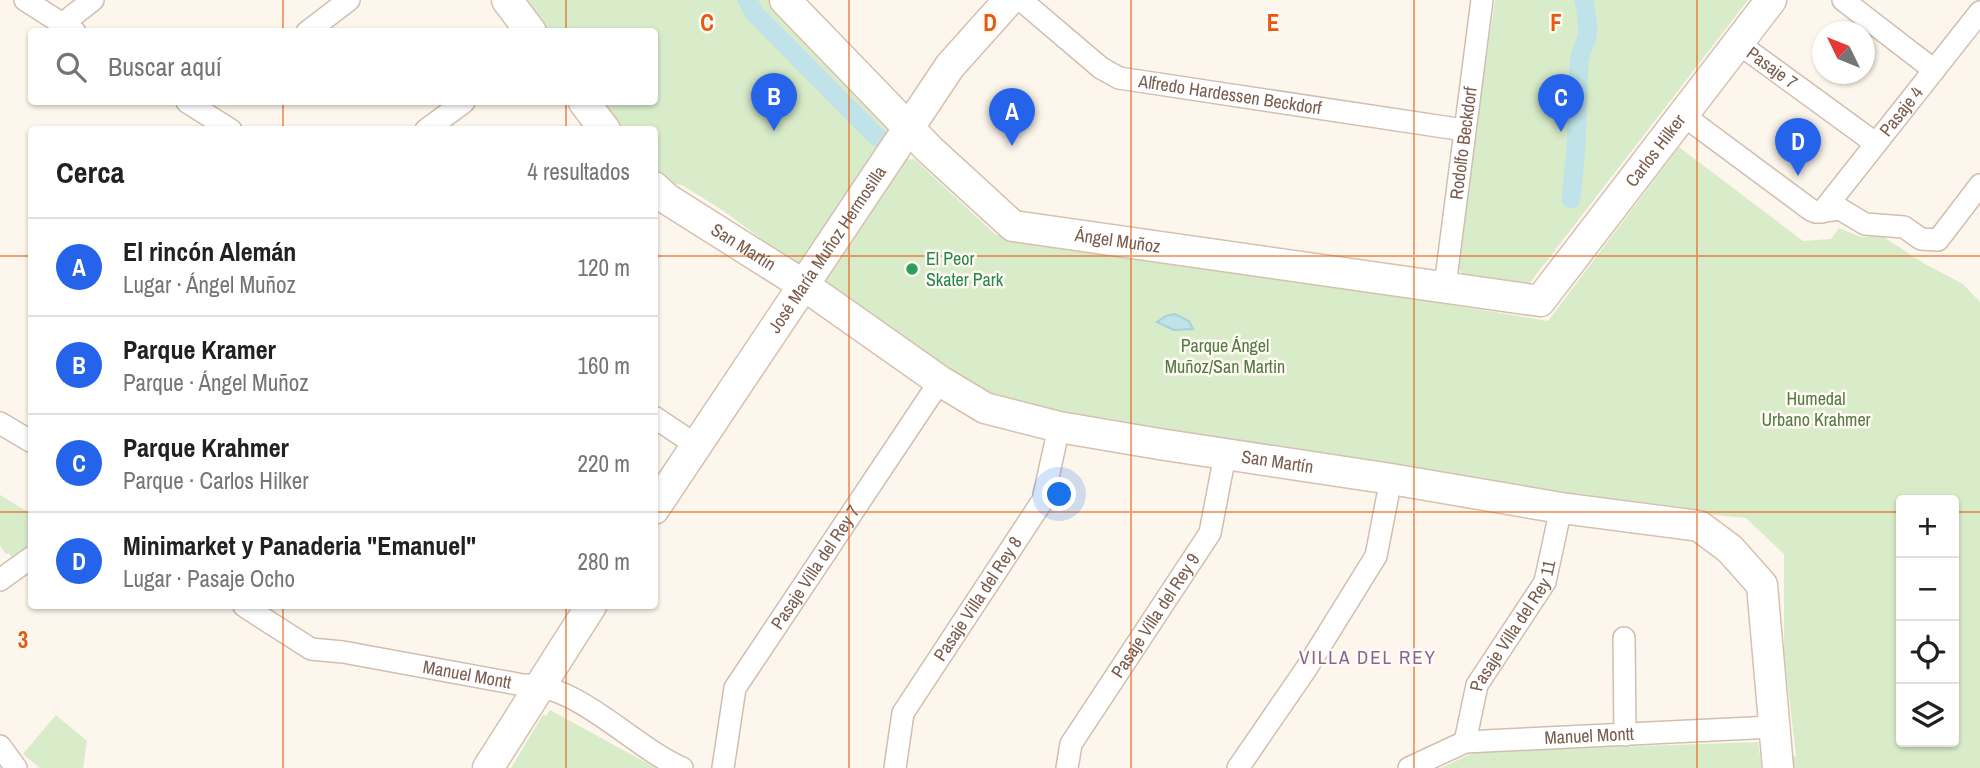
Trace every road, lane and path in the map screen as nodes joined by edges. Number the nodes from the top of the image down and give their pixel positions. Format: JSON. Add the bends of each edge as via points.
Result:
{"nodes":[{"id":1,"x":25,"y":0,"type":"edge"},
{"id":2,"x":93,"y":0,"type":"edge"},
{"id":3,"x":349,"y":0,"type":"edge"},
{"id":4,"x":507,"y":0,"type":"edge"},
{"id":5,"x":785,"y":0,"type":"edge"},
{"id":6,"x":1009,"y":0,"type":"edge"},
{"id":7,"x":1021,"y":0,"type":"edge"},
{"id":8,"x":1482,"y":0,"type":"edge"},
{"id":9,"x":1771,"y":0,"type":"edge"},
{"id":10,"x":1843,"y":0,"type":"edge"},
{"id":11,"x":1980,"y":12,"type":"edge"},
{"id":12,"x":69,"y":28,"type":"edge"},
{"id":13,"x":312,"y":28,"type":"edge"},
{"id":14,"x":528,"y":28,"type":"edge"},
{"id":15,"x":1738,"y":43,"type":"junction"},
{"id":16,"x":1934,"y":69,"type":"junction"},
{"id":17,"x":201,"y":105,"type":"edge"},
{"id":18,"x":460,"y":105,"type":"edge"},
{"id":19,"x":586,"y":105,"type":"edge"},
{"id":20,"x":1683,"y":115,"type":"junction"},
{"id":21,"x":226,"y":126,"type":"edge"},
{"id":22,"x":431,"y":126,"type":"edge"},
{"id":23,"x":602,"y":126,"type":"edge"},
{"id":24,"x":908,"y":128,"type":"junction"},
{"id":25,"x":1464,"y":130,"type":"junction"},
{"id":26,"x":1875,"y":143,"type":"junction"},
{"id":27,"x":1980,"y":185,"type":"edge"},
{"id":28,"x":658,"y":191,"type":"edge"},
{"id":29,"x":1822,"y":212,"type":"junction"},
{"id":30,"x":805,"y":286,"type":"junction"},
{"id":31,"x":1445,"y":286,"type":"junction"},
{"id":32,"x":1540,"y":300,"type":"joint"},
{"id":33,"x":940,"y":381,"type":"junction"},
{"id":34,"x":658,"y":420,"type":"edge"},
{"id":35,"x":0,"y":424,"type":"edge"},
{"id":36,"x":1059,"y":427,"type":"junction"},
{"id":37,"x":28,"y":440,"type":"edge"},
{"id":38,"x":696,"y":445,"type":"junction"},
{"id":39,"x":1225,"y":455,"type":"junction"},
{"id":40,"x":1391,"y":479,"type":"junction"},
{"id":41,"x":658,"y":503,"type":"edge"},
{"id":42,"x":1561,"y":508,"type":"junction"},
{"id":43,"x":28,"y":560,"type":"edge"},
{"id":44,"x":0,"y":580,"type":"edge"},
{"id":45,"x":255,"y":609,"type":"edge"},
{"id":46,"x":589,"y":609,"type":"edge"},
{"id":47,"x":1624,"y":638,"type":"dead end"},
{"id":48,"x":539,"y":685,"type":"junction"},
{"id":49,"x":1773,"y":727,"type":"junction"},
{"id":50,"x":1625,"y":736,"type":"junction"},
{"id":51,"x":1465,"y":742,"type":"junction"},
{"id":52,"x":0,"y":746,"type":"edge"},
{"id":53,"x":16,"y":768,"type":"edge"},
{"id":54,"x":488,"y":768,"type":"edge"},
{"id":55,"x":682,"y":768,"type":"edge"},
{"id":56,"x":723,"y":768,"type":"edge"},
{"id":57,"x":895,"y":768,"type":"edge"},
{"id":58,"x":1067,"y":768,"type":"edge"},
{"id":59,"x":1238,"y":768,"type":"edge"},
{"id":60,"x":1409,"y":768,"type":"edge"},
{"id":61,"x":1778,"y":768,"type":"edge"}],
"edges":[{"from":1,"to":12,"type":"street"},
{"from":2,"to":12,"type":"street"},
{"from":3,"to":13,"type":"street"},
{"from":4,"to":14,"type":"street"},
{"from":5,"to":24,"type":"street","name":"Ángel Muñoz"},
{"from":6,"to":24,"type":"street","name":"José María Muñoz Hermosilla","via":[[950,66]]},
{"from":7,"to":25,"type":"street","name":"Alfredo Hardessen Beckdorf","via":[[1119,78]]},
{"from":8,"to":25,"type":"street","name":"Rodolfo Beckdorf"},
{"from":9,"to":15,"type":"street","name":"Carlos Hilker"},
{"from":10,"to":16,"type":"street"},
{"from":11,"to":16,"type":"street","name":"Pasaje 4"},
{"from":15,"to":20,"type":"street","name":"Carlos Hilker"},
{"from":15,"to":26,"type":"street","name":"Pasaje 7"},
{"from":16,"to":26,"type":"street","name":"Pasaje 4"},
{"from":17,"to":21,"type":"street"},
{"from":18,"to":22,"type":"street"},
{"from":19,"to":23,"type":"street"},
{"from":20,"to":29,"type":"street","via":[[1811,210]]},
{"from":20,"to":32,"type":"street","name":"Carlos Hilker"},
{"from":24,"to":30,"type":"street","name":"José María Muñoz Hermosilla"},
{"from":24,"to":31,"type":"street","name":"Ángel Muñoz","via":[[1013,226]]},
{"from":25,"to":31,"type":"street","name":"Rodolfo Beckdorf"},
{"from":26,"to":29,"type":"street","name":"Pasaje 4"},
{"from":27,"to":29,"type":"street","via":[[1938,240],[1921,239],[1904,227],[1865,224],[1840,209]]},
{"from":28,"to":30,"type":"street","name":"San Martín"},
{"from":30,"to":33,"type":"street","name":"San Martín"},
{"from":30,"to":38,"type":"street","name":"José María Muñoz Hermosilla"},
{"from":31,"to":32,"type":"street","name":"Ángel Muñoz"},
{"from":33,"to":36,"type":"street","name":"San Martín","via":[[985,408]]},
{"from":33,"to":56,"type":"street","name":"Pasaje Villa del Rey 7","via":[[735,688]]},
{"from":34,"to":38,"type":"street"},
{"from":35,"to":37,"type":"street"},
{"from":36,"to":39,"type":"street","name":"San Martín"},
{"from":36,"to":57,"type":"street","name":"Pasaje Villa del Rey 8","via":[[1043,500],[903,713]]},
{"from":38,"to":41,"type":"street","name":"José María Muñoz Hermosilla"},
{"from":39,"to":40,"type":"street","name":"San Martín"},
{"from":39,"to":58,"type":"street","name":"Pasaje Villa del Rey 9","via":[[1210,533],[1071,744]]},
{"from":40,"to":42,"type":"street","name":"San Martín"},
{"from":40,"to":59,"type":"street","via":[[1376,556]]},
{"from":42,"to":49,"type":"street","name":"San Martín","via":[[1699,526],[1730,549],[1762,585]]},
{"from":42,"to":51,"type":"street","name":"Pasaje Villa del Rey 11","via":[[1545,582],[1477,685]]},
{"from":43,"to":44,"type":"street"},
{"from":45,"to":48,"type":"street","name":"Manuel Montt","via":[[311,649]]},
{"from":46,"to":48,"type":"street"},
{"from":47,"to":50,"type":"street"},
{"from":48,"to":54,"type":"street"},
{"from":48,"to":55,"type":"street","name":"Manuel Montt","via":[[565,694]]},
{"from":49,"to":50,"type":"street","name":"Manuel Montt"},
{"from":49,"to":61,"type":"street","name":"San Martín"},
{"from":50,"to":51,"type":"street","name":"Manuel Montt"},
{"from":51,"to":60,"type":"street","name":"Manuel Montt"},
{"from":52,"to":53,"type":"street"}]}
